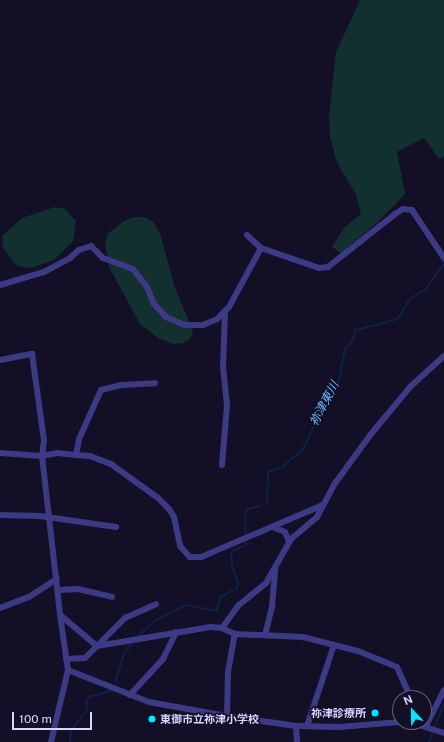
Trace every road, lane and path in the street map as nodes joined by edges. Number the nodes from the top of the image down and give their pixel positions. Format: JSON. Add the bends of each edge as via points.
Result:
{"nodes":[{"id":1,"x":247,"y":235,"type":"dead end"},
{"id":2,"x":261,"y":248,"type":"junction"},
{"id":3,"x":444,"y":258,"type":"edge"},
{"id":4,"x":0,"y":285,"type":"edge"},
{"id":5,"x":225,"y":311,"type":"junction"},
{"id":6,"x":444,"y":356,"type":"edge"},
{"id":7,"x":0,"y":360,"type":"edge"},
{"id":8,"x":155,"y":383,"type":"dead end"},
{"id":9,"x":0,"y":451,"type":"edge"},
{"id":10,"x":76,"y":454,"type":"junction"},
{"id":11,"x":42,"y":456,"type":"junction"},
{"id":12,"x":222,"y":465,"type":"dead end"},
{"id":13,"x":323,"y":505,"type":"junction"},
{"id":14,"x":0,"y":515,"type":"edge"},
{"id":15,"x":50,"y":518,"type":"junction"},
{"id":16,"x":116,"y":527,"type":"dead end"},
{"id":17,"x":273,"y":527,"type":"junction"},
{"id":18,"x":289,"y":542,"type":"junction"},
{"id":19,"x":275,"y":568,"type":"junction"},
{"id":20,"x":57,"y":579,"type":"junction"},
{"id":21,"x":58,"y":590,"type":"junction"},
{"id":22,"x":112,"y":597,"type":"dead end"},
{"id":23,"x":156,"y":604,"type":"dead end"},
{"id":24,"x":0,"y":608,"type":"edge"},
{"id":25,"x":60,"y":615,"type":"junction"},
{"id":26,"x":222,"y":628,"type":"junction"},
{"id":27,"x":176,"y":632,"type":"junction"},
{"id":28,"x":235,"y":634,"type":"junction"},
{"id":29,"x":265,"y":635,"type":"junction"},
{"id":30,"x":334,"y":645,"type":"junction"},
{"id":31,"x":97,"y":646,"type":"junction"},
{"id":32,"x":66,"y":659,"type":"junction"},
{"id":33,"x":68,"y":670,"type":"junction"},
{"id":34,"x":407,"y":690,"type":"edge"},
{"id":35,"x":444,"y":690,"type":"edge"},
{"id":36,"x":130,"y":696,"type":"junction"},
{"id":37,"x":432,"y":714,"type":"edge"},
{"id":38,"x":227,"y":716,"type":"junction"},
{"id":39,"x":392,"y":723,"type":"edge"},
{"id":40,"x":296,"y":726,"type":"junction"},
{"id":41,"x":307,"y":726,"type":"junction"},
{"id":42,"x":51,"y":742,"type":"edge"},
{"id":43,"x":297,"y":742,"type":"edge"}],
"edges":[{"from":1,"to":2,"type":"street"},
{"from":2,"to":3,"type":"street","via":[[319,268],[328,268],[395,214],[403,210],[412,210]]},
{"from":2,"to":5,"type":"street"},
{"from":4,"to":5,"type":"street","via":[[44,272],[79,250],[91,246],[103,258],[133,269],[162,314],[174,321],[203,325],[217,319]]},
{"from":5,"to":12,"type":"street","via":[[223,368],[227,405]]},
{"from":6,"to":13,"type":"street","via":[[410,387],[371,434],[350,461]]},
{"from":7,"to":11,"type":"street","via":[[32,354],[44,440]]},
{"from":8,"to":10,"type":"street","via":[[121,385],[101,390],[79,439]]},
{"from":9,"to":11,"type":"street"},
{"from":10,"to":11,"type":"street","via":[[58,453]]},
{"from":10,"to":17,"type":"street","via":[[111,464],[158,498],[174,517],[180,546],[190,557],[201,557]]},
{"from":11,"to":15,"type":"street"},
{"from":13,"to":17,"type":"street"},
{"from":13,"to":18,"type":"street","via":[[317,517]]},
{"from":14,"to":15,"type":"street"},
{"from":15,"to":16,"type":"street"},
{"from":15,"to":20,"type":"street"},
{"from":17,"to":18,"type":"street","via":[[285,532]]},
{"from":18,"to":19,"type":"street"},
{"from":19,"to":26,"type":"street","via":[[266,583],[240,605]]},
{"from":19,"to":29,"type":"street","via":[[272,606]]},
{"from":20,"to":21,"type":"street"},
{"from":20,"to":24,"type":"street","via":[[29,597]]},
{"from":21,"to":22,"type":"street","via":[[78,589]]},
{"from":21,"to":25,"type":"street"},
{"from":23,"to":31,"type":"street","via":[[125,618]]},
{"from":25,"to":31,"type":"street"},
{"from":25,"to":32,"type":"street"},
{"from":26,"to":27,"type":"street"},
{"from":26,"to":28,"type":"street"},
{"from":27,"to":31,"type":"street"},
{"from":27,"to":36,"type":"street","via":[[163,659]]},
{"from":28,"to":29,"type":"street"},
{"from":28,"to":38,"type":"street","via":[[228,672]]},
{"from":29,"to":30,"type":"street","via":[[303,637]]},
{"from":30,"to":34,"type":"street","via":[[358,651],[397,667]]},
{"from":30,"to":41,"type":"street"},
{"from":31,"to":32,"type":"street","via":[[85,658]]},
{"from":32,"to":33,"type":"street"},
{"from":33,"to":36,"type":"street"},
{"from":33,"to":42,"type":"street"},
{"from":35,"to":37,"type":"street"},
{"from":36,"to":38,"type":"street","via":[[149,702]]},
{"from":38,"to":40,"type":"street"},
{"from":39,"to":41,"type":"street","via":[[339,727]]},
{"from":40,"to":41,"type":"street"},
{"from":40,"to":43,"type":"street"}]}
